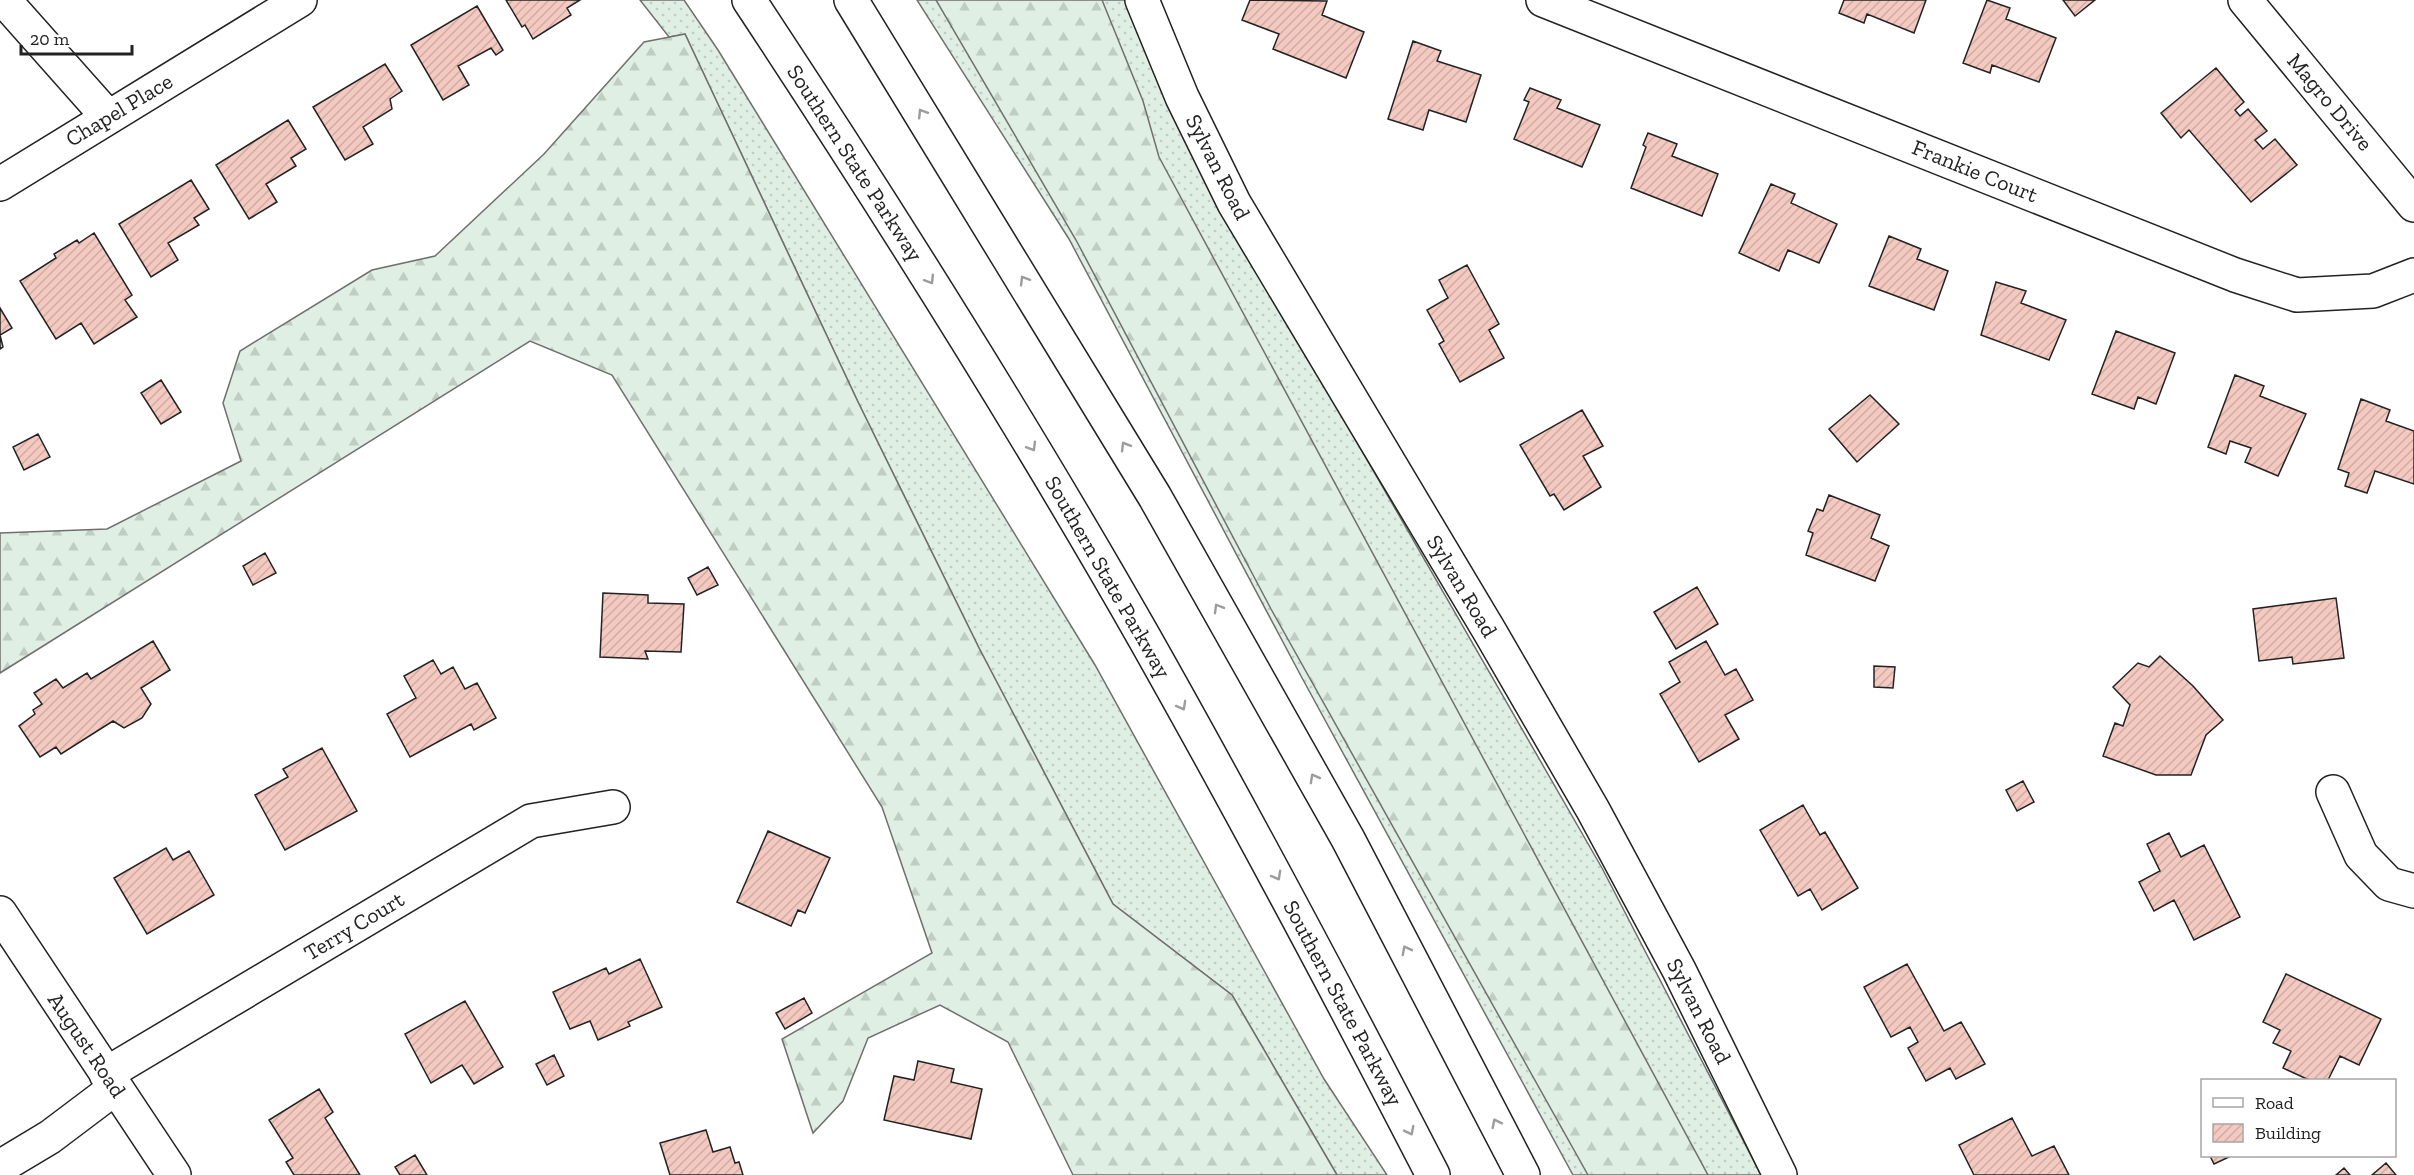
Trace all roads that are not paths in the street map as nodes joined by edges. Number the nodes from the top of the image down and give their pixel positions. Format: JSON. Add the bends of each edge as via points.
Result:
{"nodes":[{"id":1,"x":4,"y":0,"type":"edge"},
{"id":2,"x":300,"y":0,"type":"edge"},
{"id":3,"x":740,"y":0,"type":"edge"},
{"id":4,"x":749,"y":0,"type":"edge"},
{"id":5,"x":851,"y":0,"type":"edge"},
{"id":6,"x":859,"y":0,"type":"edge"},
{"id":7,"x":1142,"y":0,"type":"edge"},
{"id":8,"x":1543,"y":0,"type":"edge"},
{"id":9,"x":2245,"y":0,"type":"edge"},
{"id":10,"x":773,"y":37,"type":"junction"},
{"id":11,"x":877,"y":40,"type":"junction"},
{"id":12,"x":108,"y":117,"type":"junction"},
{"id":13,"x":0,"y":184,"type":"edge"},
{"id":14,"x":2414,"y":205,"type":"edge"},
{"id":15,"x":2414,"y":275,"type":"edge"},
{"id":16,"x":2333,"y":792,"type":"dead end"},
{"id":17,"x":613,"y":807,"type":"dead end"},
{"id":18,"x":2414,"y":891,"type":"edge"},
{"id":19,"x":0,"y":913,"type":"edge"},
{"id":20,"x":110,"y":1081,"type":"junction"},
{"id":21,"x":0,"y":1167,"type":"edge"},
{"id":22,"x":174,"y":1175,"type":"edge"},
{"id":23,"x":1433,"y":1175,"type":"edge"},
{"id":24,"x":1523,"y":1175,"type":"edge"},
{"id":25,"x":1780,"y":1175,"type":"edge"}],
"edges":[{"from":1,"to":12,"type":"main road"},
{"from":2,"to":12,"type":"main road","name":"Chapel Place"},
{"from":3,"to":10,"type":"main road"},
{"from":4,"to":10,"type":"main road","name":"Southern State Parkway"},
{"from":5,"to":11,"type":"main road"},
{"from":6,"to":11,"type":"main road"},
{"from":7,"to":25,"type":"main road","name":"Sylvan Road","via":[[1202,140],[1234,203],[1593,810],[1679,970]]},
{"from":8,"to":15,"type":"main road","name":"Frankie Court","via":[[2235,275],[2297,294],[2373,291]]},
{"from":9,"to":14,"type":"main road","name":"Magro Drive"},
{"from":10,"to":23,"type":"main road","name":"Southern State Parkway","one_way":true,"via":[[1003,399],[1143,637],[1290,901]]},
{"from":24,"to":11,"type":"main road","one_way":true,"via":[[1285,724],[1155,496]]},
{"from":12,"to":13,"type":"main road","name":"Chapel Place"},
{"from":16,"to":18,"type":"main road","via":[[2361,855],[2389,884]]},
{"from":17,"to":20,"type":"main road","name":"Terry Court","via":[[531,821]]},
{"from":19,"to":20,"type":"main road","name":"August Road"},
{"from":20,"to":21,"type":"main road","name":"Terry Court","via":[[50,1137]]},
{"from":20,"to":22,"type":"main road","name":"August Road"}]}
